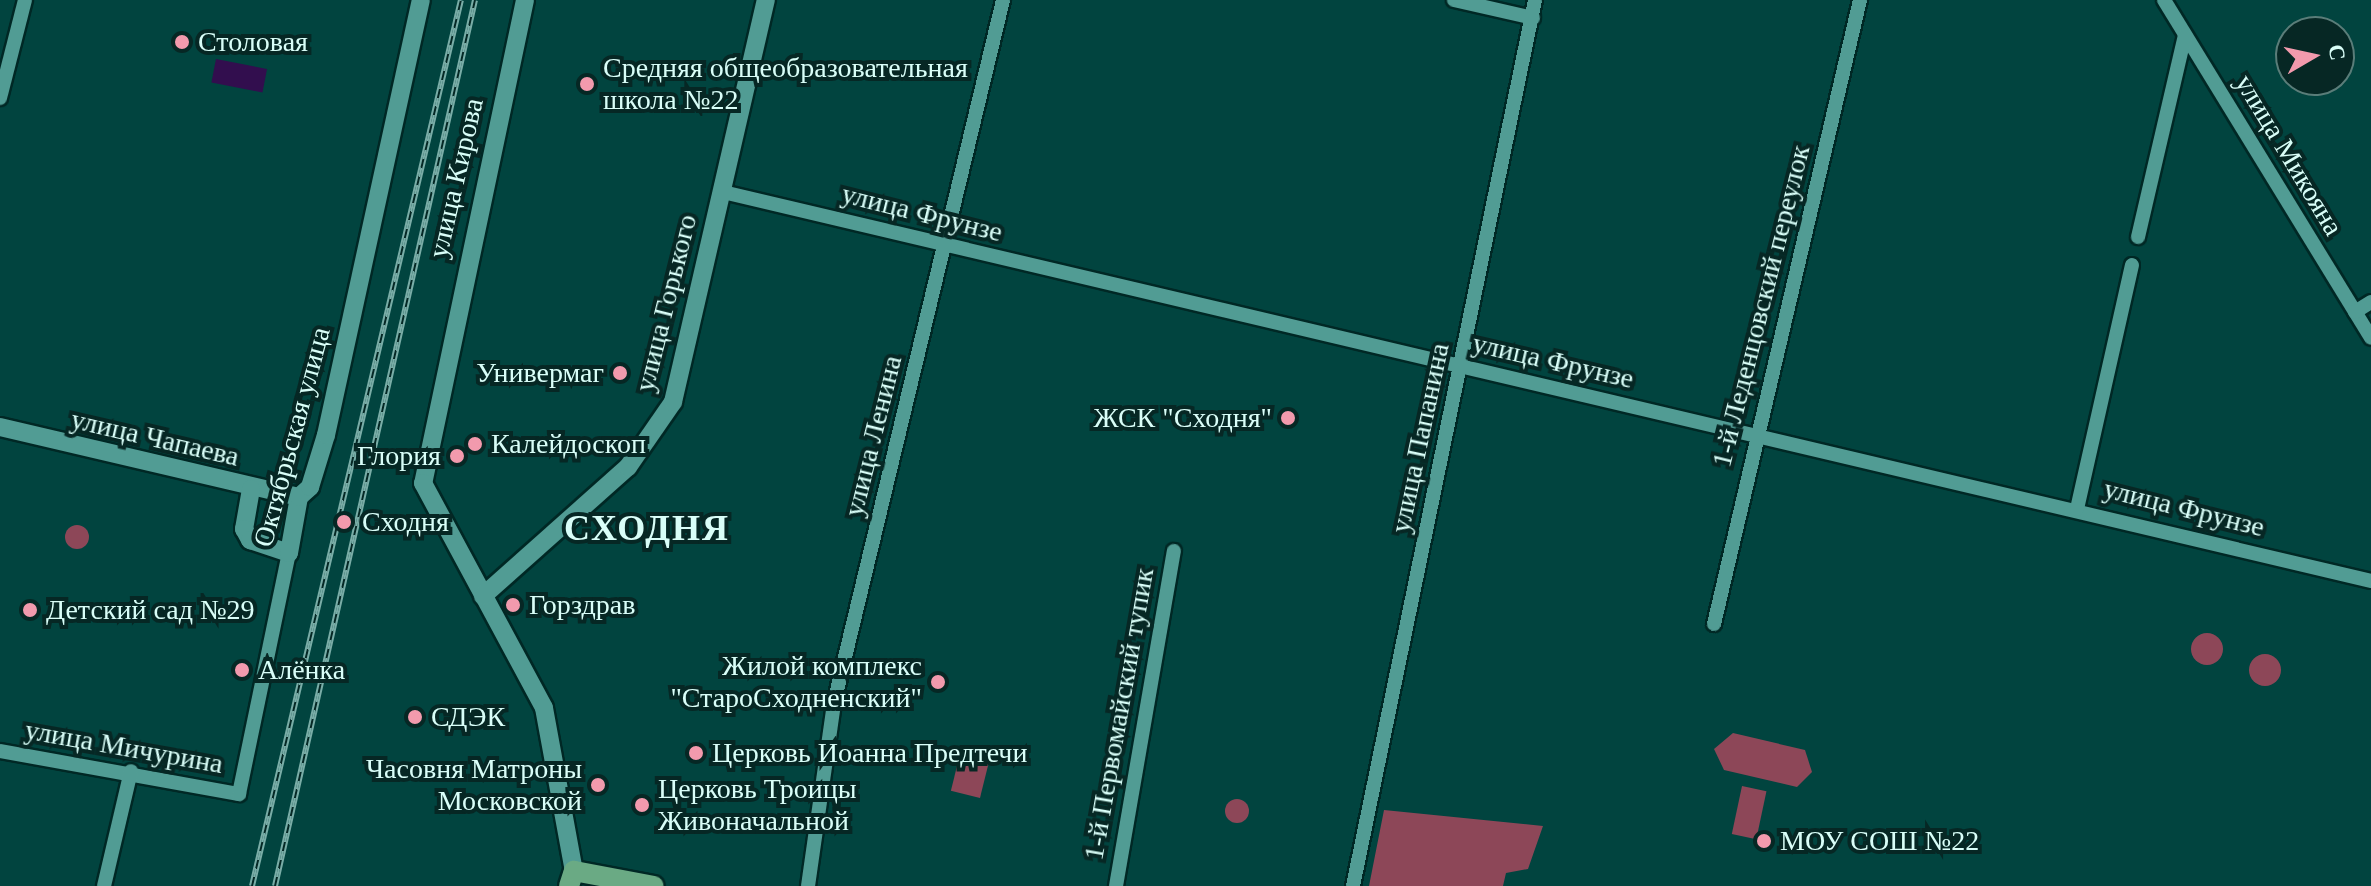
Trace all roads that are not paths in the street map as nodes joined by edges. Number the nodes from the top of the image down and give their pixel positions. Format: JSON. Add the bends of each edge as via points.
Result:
{"nodes":[{"id":1,"x":25,"y":0,"type":"edge"},
{"id":2,"x":421,"y":0,"type":"edge"},
{"id":3,"x":525,"y":0,"type":"edge"},
{"id":4,"x":766,"y":0,"type":"edge"},
{"id":5,"x":1003,"y":0,"type":"edge"},
{"id":6,"x":1454,"y":0,"type":"edge"},
{"id":7,"x":1535,"y":0,"type":"edge"},
{"id":8,"x":1860,"y":0,"type":"edge"},
{"id":9,"x":2164,"y":0,"type":"edge"},
{"id":10,"x":1533,"y":18,"type":"junction"},
{"id":11,"x":2185,"y":35,"type":"junction"},
{"id":12,"x":0,"y":98,"type":"edge"},
{"id":13,"x":723,"y":192,"type":"junction"},
{"id":14,"x":2138,"y":237,"type":"dead end"},
{"id":15,"x":945,"y":245,"type":"junction"},
{"id":16,"x":2132,"y":265,"type":"dead end"},
{"id":17,"x":2371,"y":302,"type":"edge"},
{"id":18,"x":2355,"y":312,"type":"junction"},
{"id":19,"x":2371,"y":338,"type":"edge"},
{"id":20,"x":1462,"y":367,"type":"junction"},
{"id":21,"x":0,"y":427,"type":"edge"},
{"id":22,"x":1762,"y":435,"type":"junction"},
{"id":23,"x":251,"y":489,"type":"junction"},
{"id":24,"x":299,"y":497,"type":"junction"},
{"id":25,"x":2077,"y":509,"type":"junction"},
{"id":26,"x":1174,"y":551,"type":"dead end"},
{"id":27,"x":289,"y":553,"type":"junction"},
{"id":28,"x":2371,"y":581,"type":"edge"},
{"id":29,"x":483,"y":596,"type":"junction"},
{"id":30,"x":1714,"y":624,"type":"dead end"},
{"id":31,"x":0,"y":751,"type":"edge"},
{"id":32,"x":131,"y":771,"type":"junction"},
{"id":33,"x":239,"y":794,"type":"joint"},
{"id":34,"x":571,"y":878,"type":"edge"},
{"id":35,"x":104,"y":886,"type":"edge"},
{"id":36,"x":654,"y":886,"type":"edge"},
{"id":37,"x":808,"y":886,"type":"edge"},
{"id":38,"x":1116,"y":886,"type":"edge"},
{"id":39,"x":1353,"y":886,"type":"edge"}],
"edges":[{"from":1,"to":12,"type":"street"},
{"from":2,"to":24,"type":"street","name":"Октябрьская улица","via":[[326,435],[310,487]]},
{"from":3,"to":29,"type":"street","name":"улица Кирова","via":[[458,292],[450,370],[423,483]]},
{"from":4,"to":13,"type":"street","name":"улица Горького"},
{"from":5,"to":15,"type":"street","name":"улица Ленина"},
{"from":6,"to":10,"type":"street"},
{"from":7,"to":10,"type":"street","name":"улица Папанина"},
{"from":8,"to":22,"type":"street","name":"1-й Леденцовский переулок"},
{"from":9,"to":11,"type":"street","name":"улица Микояна"},
{"from":10,"to":20,"type":"street","name":"улица Папанина"},
{"from":11,"to":14,"type":"street"},
{"from":11,"to":18,"type":"street","name":"улица Микояна"},
{"from":13,"to":15,"type":"street","name":"улица Фрунзе"},
{"from":13,"to":29,"type":"street","name":"улица Горького","via":[[673,402],[628,467]]},
{"from":15,"to":20,"type":"street","name":"улица Фрунзе"},
{"from":15,"to":37,"type":"street","name":"улица Ленина","via":[[834,703]]},
{"from":16,"to":25,"type":"street"},
{"from":17,"to":18,"type":"street"},
{"from":18,"to":19,"type":"street","name":"улица Микояна"},
{"from":20,"to":22,"type":"street","name":"улица Фрунзе"},
{"from":20,"to":39,"type":"street","name":"улица Папанина"},
{"from":21,"to":23,"type":"street","name":"улица Чапаева"},
{"from":22,"to":25,"type":"street","name":"улица Фрунзе"},
{"from":22,"to":30,"type":"street","name":"1-й Леденцовский переулок","via":[[1753,449]]},
{"from":23,"to":24,"type":"street","name":"улица Чапаева"},
{"from":23,"to":27,"type":"street","via":[[244,529],[250,540]]},
{"from":24,"to":27,"type":"street","name":"Октябрьская улица"},
{"from":25,"to":28,"type":"street","name":"улица Фрунзе"},
{"from":26,"to":38,"type":"street","name":"1-й Первомайский тупик"},
{"from":27,"to":33,"type":"street","name":"Октябрьская улица"},
{"from":29,"to":34,"type":"street","name":"улица Кирова","via":[[544,708]]},
{"from":31,"to":32,"type":"street","name":"улица Мичурина"},
{"from":32,"to":33,"type":"street","name":"улица Мичурина"},
{"from":32,"to":35,"type":"street"},
{"from":34,"to":36,"type":"main road"}]}
